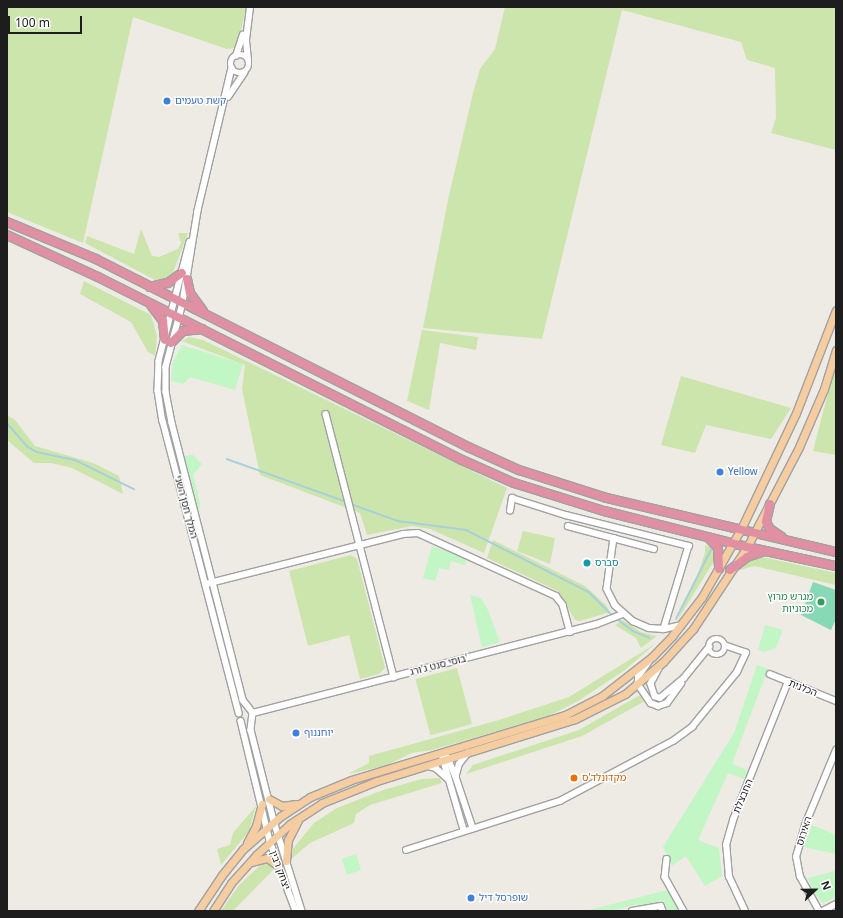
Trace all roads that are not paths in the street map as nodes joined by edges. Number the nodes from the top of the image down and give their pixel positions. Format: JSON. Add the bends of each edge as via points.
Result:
{"nodes":[{"id":1,"x":250,"y":7,"type":"edge"},
{"id":2,"x":248,"y":18,"type":"junction"},
{"id":3,"x":236,"y":56,"type":"junction"},
{"id":4,"x":248,"y":61,"type":"junction"},
{"id":5,"x":232,"y":68,"type":"junction"},
{"id":6,"x":246,"y":71,"type":"junction"},
{"id":7,"x":221,"y":114,"type":"junction"},
{"id":8,"x":7,"y":222,"type":"edge"},
{"id":9,"x":7,"y":235,"type":"edge"},
{"id":10,"x":184,"y":276,"type":"junction"},
{"id":11,"x":150,"y":287,"type":"junction"},
{"id":12,"x":144,"y":299,"type":"junction"},
{"id":13,"x":180,"y":301,"type":"junction"},
{"id":14,"x":836,"y":310,"type":"edge"},
{"id":15,"x":176,"y":315,"type":"junction"},
{"id":16,"x":212,"y":317,"type":"junction"},
{"id":17,"x":207,"y":330,"type":"junction"},
{"id":18,"x":168,"y":341,"type":"junction"},
{"id":19,"x":836,"y":350,"type":"edge"},
{"id":20,"x":326,"y":414,"type":"dead end"},
{"id":21,"x":770,"y":504,"type":"junction"},
{"id":22,"x":510,"y":511,"type":"dead end"},
{"id":23,"x":568,"y":526,"type":"dead end"},
{"id":24,"x":741,"y":529,"type":"junction"},
{"id":25,"x":754,"y":532,"type":"junction"},
{"id":26,"x":703,"y":535,"type":"junction"},
{"id":27,"x":614,"y":538,"type":"junction"},
{"id":28,"x":789,"y":541,"type":"junction"},
{"id":29,"x":732,"y":543,"type":"junction"},
{"id":30,"x":360,"y":545,"type":"junction"},
{"id":31,"x":747,"y":547,"type":"junction"},
{"id":32,"x":654,"y":549,"type":"dead end"},
{"id":33,"x":767,"y":550,"type":"junction"},
{"id":34,"x":836,"y":552,"type":"edge"},
{"id":35,"x":836,"y":566,"type":"edge"},
{"id":36,"x":719,"y":568,"type":"junction"},
{"id":37,"x":730,"y":570,"type":"junction"},
{"id":38,"x":214,"y":582,"type":"junction"},
{"id":39,"x":206,"y":584,"type":"junction"},
{"id":40,"x":622,"y":614,"type":"junction"},
{"id":41,"x":682,"y":624,"type":"junction"},
{"id":42,"x":664,"y":629,"type":"junction"},
{"id":43,"x":570,"y":632,"type":"junction"},
{"id":44,"x":726,"y":646,"type":"junction"},
{"id":45,"x":709,"y":647,"type":"junction"},
{"id":46,"x":713,"y":654,"type":"junction"},
{"id":47,"x":652,"y":657,"type":"junction"},
{"id":48,"x":698,"y":661,"type":"junction"},
{"id":49,"x":664,"y":662,"type":"junction"},
{"id":50,"x":770,"y":674,"type":"dead end"},
{"id":51,"x":394,"y":677,"type":"junction"},
{"id":52,"x":684,"y":678,"type":"junction"},
{"id":53,"x":788,"y":682,"type":"junction"},
{"id":54,"x":638,"y":684,"type":"junction"},
{"id":55,"x":836,"y":701,"type":"edge"},
{"id":56,"x":247,"y":708,"type":"junction"},
{"id":57,"x":239,"y":713,"type":"junction"},
{"id":58,"x":253,"y":713,"type":"junction"},
{"id":59,"x":241,"y":721,"type":"junction"},
{"id":60,"x":250,"y":721,"type":"junction"},
{"id":61,"x":836,"y":750,"type":"edge"},
{"id":62,"x":468,"y":753,"type":"junction"},
{"id":63,"x":445,"y":757,"type":"junction"},
{"id":64,"x":423,"y":766,"type":"junction"},
{"id":65,"x":456,"y":777,"type":"junction"},
{"id":66,"x":448,"y":779,"type":"junction"},
{"id":67,"x":269,"y":799,"type":"junction"},
{"id":68,"x":300,"y":803,"type":"junction"},
{"id":69,"x":262,"y":804,"type":"junction"},
{"id":70,"x":300,"y":816,"type":"junction"},
{"id":71,"x":274,"y":821,"type":"junction"},
{"id":72,"x":267,"y":828,"type":"junction"},
{"id":73,"x":473,"y":828,"type":"junction"},
{"id":74,"x":464,"y":830,"type":"junction"},
{"id":75,"x":278,"y":834,"type":"junction"},
{"id":76,"x":270,"y":841,"type":"junction"},
{"id":77,"x":243,"y":849,"type":"junction"},
{"id":78,"x":406,"y":850,"type":"dead end"},
{"id":79,"x":667,"y":859,"type":"dead end"},
{"id":80,"x":286,"y":861,"type":"junction"},
{"id":81,"x":248,"y":863,"type":"junction"},
{"id":82,"x":277,"y":865,"type":"junction"},
{"id":83,"x":836,"y":904,"type":"edge"},
{"id":84,"x":198,"y":911,"type":"edge"},
{"id":85,"x":213,"y":911,"type":"edge"},
{"id":86,"x":296,"y":911,"type":"edge"},
{"id":87,"x":302,"y":911,"type":"edge"},
{"id":88,"x":632,"y":911,"type":"edge"},
{"id":89,"x":643,"y":911,"type":"edge"},
{"id":90,"x":663,"y":911,"type":"edge"},
{"id":91,"x":684,"y":911,"type":"edge"},
{"id":92,"x":745,"y":911,"type":"edge"},
{"id":93,"x":819,"y":911,"type":"edge"},
{"id":94,"x":823,"y":911,"type":"edge"}],
"edges":[{"from":1,"to":2,"type":"street"},
{"from":2,"to":3,"type":"street"},
{"from":2,"to":4,"type":"street"},
{"from":3,"to":4,"type":"street","via":[[243,56]]},
{"from":3,"to":5,"type":"street","via":[[231,62]]},
{"from":4,"to":6,"type":"street"},
{"from":5,"to":6,"type":"street","via":[[238,73]]},
{"from":5,"to":7,"type":"street"},
{"from":6,"to":7,"type":"street","via":[[233,88]]},
{"from":7,"to":10,"type":"street","name":"המלך חסן השני"},
{"from":8,"to":11,"type":"highway","via":[[72,248]]},
{"from":9,"to":12,"type":"highway"},
{"from":10,"to":11,"type":"highway"},
{"from":10,"to":13,"type":"street","name":"המלך חסן השני"},
{"from":10,"to":16,"type":"highway","via":[[193,298]]},
{"from":11,"to":13,"type":"highway"},
{"from":12,"to":15,"type":"highway"},
{"from":12,"to":18,"type":"highway","via":[[161,317]]},
{"from":13,"to":15,"type":"street","name":"המלך חסן השני"},
{"from":13,"to":16,"type":"highway"},
{"from":14,"to":24,"type":"main road","via":[[796,413]]},
{"from":15,"to":17,"type":"highway"},
{"from":15,"to":18,"type":"street","name":"המלך חסן השני"},
{"from":16,"to":24,"type":"highway","via":[[468,447],[519,470],[575,489]]},
{"from":17,"to":18,"type":"highway","via":[[183,331]]},
{"from":17,"to":26,"type":"highway","via":[[462,460],[514,483],[571,502]]},
{"from":18,"to":38,"type":"street","name":"המלך חסן השני","via":[[168,404]]},
{"from":18,"to":39,"type":"street","name":"המלך חסן השני","via":[[158,375],[162,414]]},
{"from":19,"to":21,"type":"main road","via":[[824,389],[799,447]]},
{"from":20,"to":30,"type":"street"},
{"from":21,"to":25,"type":"main road"},
{"from":21,"to":28,"type":"highway","via":[[768,525]]},
{"from":22,"to":42,"type":"street","via":[[512,498],[566,515],[689,546]]},
{"from":23,"to":27,"type":"street"},
{"from":24,"to":25,"type":"highway"},
{"from":24,"to":29,"type":"main road"},
{"from":25,"to":28,"type":"highway"},
{"from":25,"to":31,"type":"main road"},
{"from":26,"to":29,"type":"highway"},
{"from":26,"to":36,"type":"highway","via":[[718,548]]},
{"from":27,"to":32,"type":"street"},
{"from":27,"to":40,"type":"street","via":[[607,589]]},
{"from":28,"to":34,"type":"highway"},
{"from":29,"to":31,"type":"highway"},
{"from":29,"to":36,"type":"main road"},
{"from":30,"to":38,"type":"street"},
{"from":30,"to":43,"type":"street","via":[[404,534],[425,535],[556,596],[564,605]]},
{"from":30,"to":51,"type":"street"},
{"from":31,"to":33,"type":"highway"},
{"from":31,"to":37,"type":"main road"},
{"from":33,"to":35,"type":"highway"},
{"from":33,"to":37,"type":"highway","via":[[747,557]]},
{"from":36,"to":41,"type":"main road"},
{"from":37,"to":49,"type":"main road","via":[[693,629]]},
{"from":38,"to":39,"type":"street"},
{"from":38,"to":56,"type":"street","name":"המלך חסן השני"},
{"from":39,"to":57,"type":"street","name":"המלך חסן השני"},
{"from":40,"to":42,"type":"street","via":[[640,625]]},
{"from":40,"to":43,"type":"street","name":"בוסי סנט ג'ורג'","via":[[608,621]]},
{"from":41,"to":42,"type":"street"},
{"from":41,"to":47,"type":"main road"},
{"from":43,"to":51,"type":"street","name":"בוסי סנט ג'ורג'"},
{"from":44,"to":45,"type":"street","via":[[723,641],[716,639]]},
{"from":44,"to":46,"type":"street","via":[[723,653]]},
{"from":44,"to":73,"type":"street","via":[[746,653],[733,678],[682,735],[570,797]]},
{"from":45,"to":46,"type":"street"},
{"from":45,"to":48,"type":"street"},
{"from":46,"to":48,"type":"street"},
{"from":47,"to":54,"type":"street","via":[[639,676]]},
{"from":47,"to":63,"type":"main road","via":[[602,696],[565,715]]},
{"from":48,"to":52,"type":"street"},
{"from":49,"to":52,"type":"street","via":[[650,684],[655,696],[663,697]]},
{"from":49,"to":54,"type":"main road"},
{"from":50,"to":53,"type":"street","name":"הכלנית"},
{"from":51,"to":58,"type":"street","name":"בוסי סנט ג'ורג'"},
{"from":52,"to":54,"type":"street","via":[[673,696],[662,706],[651,703]]},
{"from":53,"to":55,"type":"street","name":"הכלנית"},
{"from":53,"to":92,"type":"street","name":"החבצלת","via":[[733,820],[726,845],[729,877]]},
{"from":54,"to":62,"type":"main road","via":[[600,708],[575,719]]},
{"from":56,"to":57,"type":"street"},
{"from":56,"to":58,"type":"street"},
{"from":57,"to":59,"type":"street"},
{"from":58,"to":60,"type":"street"},
{"from":59,"to":60,"type":"street"},
{"from":59,"to":69,"type":"street"},
{"from":60,"to":67,"type":"street"},
{"from":61,"to":93,"type":"street","name":"האירוס","via":[[805,825],[796,857],[800,878]]},
{"from":62,"to":63,"type":"main road"},
{"from":62,"to":65,"type":"street","via":[[459,764]]},
{"from":63,"to":64,"type":"main road"},
{"from":63,"to":65,"type":"street"},
{"from":63,"to":66,"type":"street"},
{"from":63,"to":68,"type":"main road","via":[[345,782]]},
{"from":64,"to":66,"type":"street","via":[[436,768]]},
{"from":64,"to":70,"type":"main road","via":[[345,793]]},
{"from":65,"to":73,"type":"street"},
{"from":66,"to":74,"type":"street"},
{"from":67,"to":68,"type":"main road","via":[[282,806]]},
{"from":67,"to":71,"type":"street"},
{"from":68,"to":71,"type":"main road"},
{"from":69,"to":72,"type":"street"},
{"from":69,"to":77,"type":"main road","via":[[256,826]]},
{"from":70,"to":75,"type":"main road"},
{"from":70,"to":80,"type":"main road","via":[[290,834]]},
{"from":71,"to":72,"type":"main road"},
{"from":71,"to":75,"type":"street"},
{"from":72,"to":76,"type":"street","name":"יצחק רבין"},
{"from":72,"to":77,"type":"main road"},
{"from":73,"to":74,"type":"street"},
{"from":74,"to":78,"type":"street"},
{"from":75,"to":76,"type":"main road"},
{"from":75,"to":80,"type":"street","name":"יצחק רבין"},
{"from":76,"to":81,"type":"main road"},
{"from":76,"to":82,"type":"street","name":"יצחק רבין"},
{"from":77,"to":84,"type":"main road"},
{"from":79,"to":91,"type":"street","via":[[665,876]]},
{"from":80,"to":87,"type":"street","name":"יצחק רבין"},
{"from":81,"to":82,"type":"main road","via":[[267,858]]},
{"from":81,"to":85,"type":"main road"},
{"from":82,"to":86,"type":"street","name":"יצחק רבין"},
{"from":83,"to":94,"type":"street"},
{"from":88,"to":89,"type":"street"},
{"from":89,"to":90,"type":"street","via":[[661,906]]}]}
